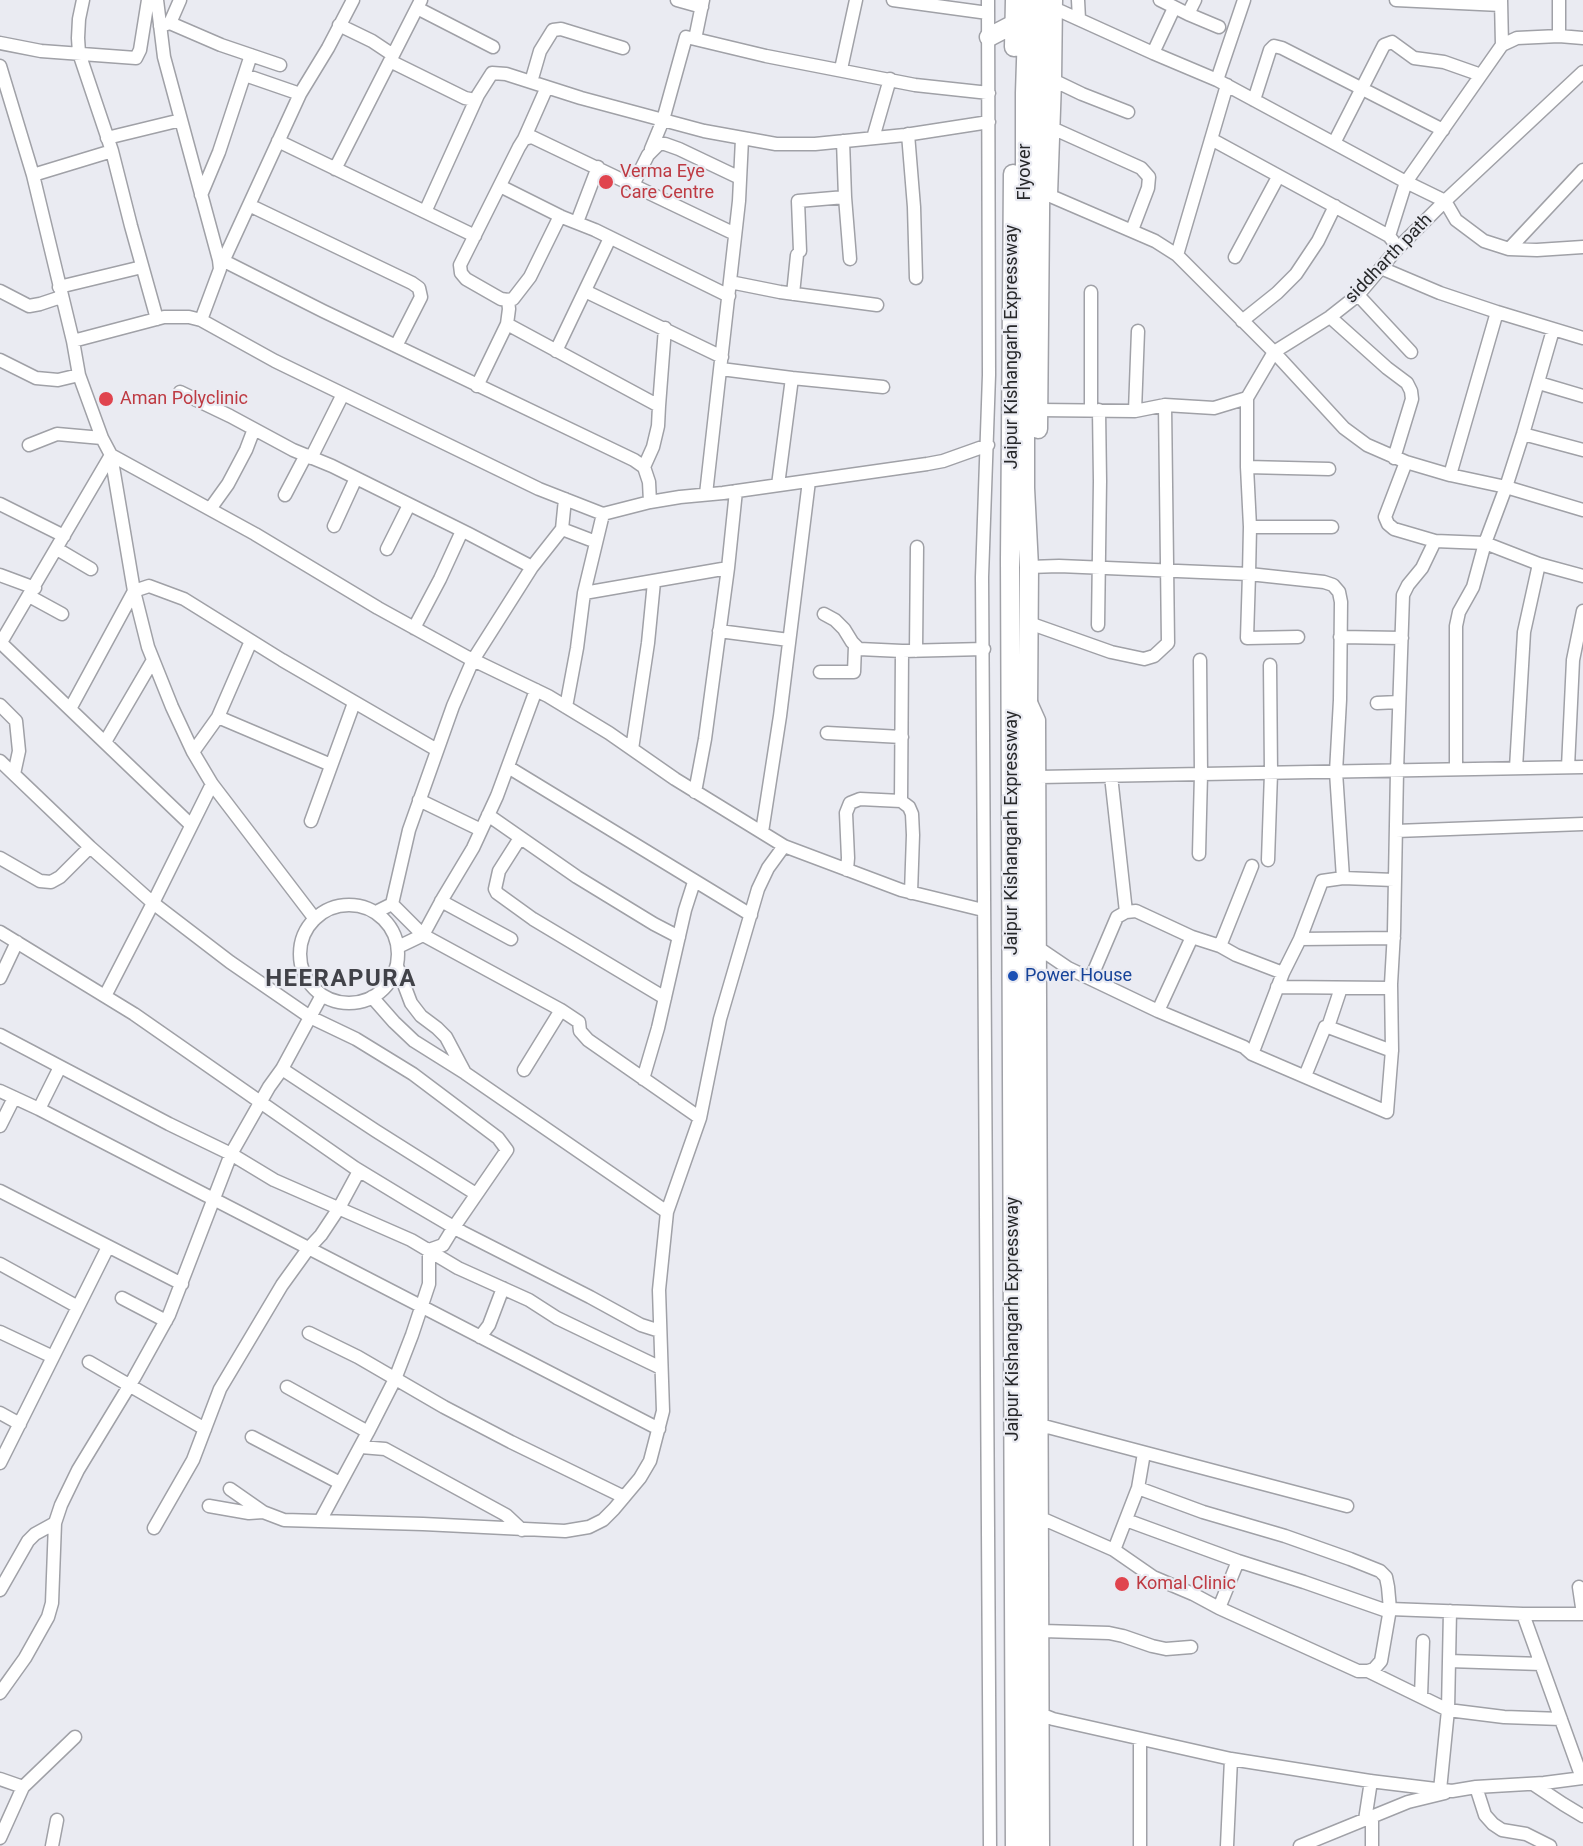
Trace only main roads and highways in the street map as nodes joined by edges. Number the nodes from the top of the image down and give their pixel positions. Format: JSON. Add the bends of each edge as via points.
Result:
{"nodes":[{"id":1,"x":1014,"y":0,"type":"edge"},
{"id":2,"x":1028,"y":0,"type":"edge"},
{"id":3,"x":1052,"y":3,"type":"edge"},
{"id":4,"x":1014,"y":24,"type":"junction"},
{"id":5,"x":989,"y":37,"type":"road end"},
{"id":6,"x":1025,"y":488,"type":"junction"},
{"id":7,"x":1015,"y":1846,"type":"edge"},
{"id":8,"x":1031,"y":1846,"type":"edge"}],
"edges":[{"from":1,"to":4,"type":"highway","name":"Jaipur Kishangarh Expressway"},
{"from":2,"to":6,"type":"highway","name":"Flyover"},
{"from":3,"to":6,"type":"highway","via":[[1042,76],[1045,193],[1037,463]]},
{"from":4,"to":5,"type":"highway"},
{"from":4,"to":7,"type":"highway","name":"Jaipur Kishangarh Expressway","via":[[1010,559]]},
{"from":6,"to":8,"type":"highway","name":"Jaipur Kishangarh Expressway","via":[[1029,567],[1026,990]]}]}
